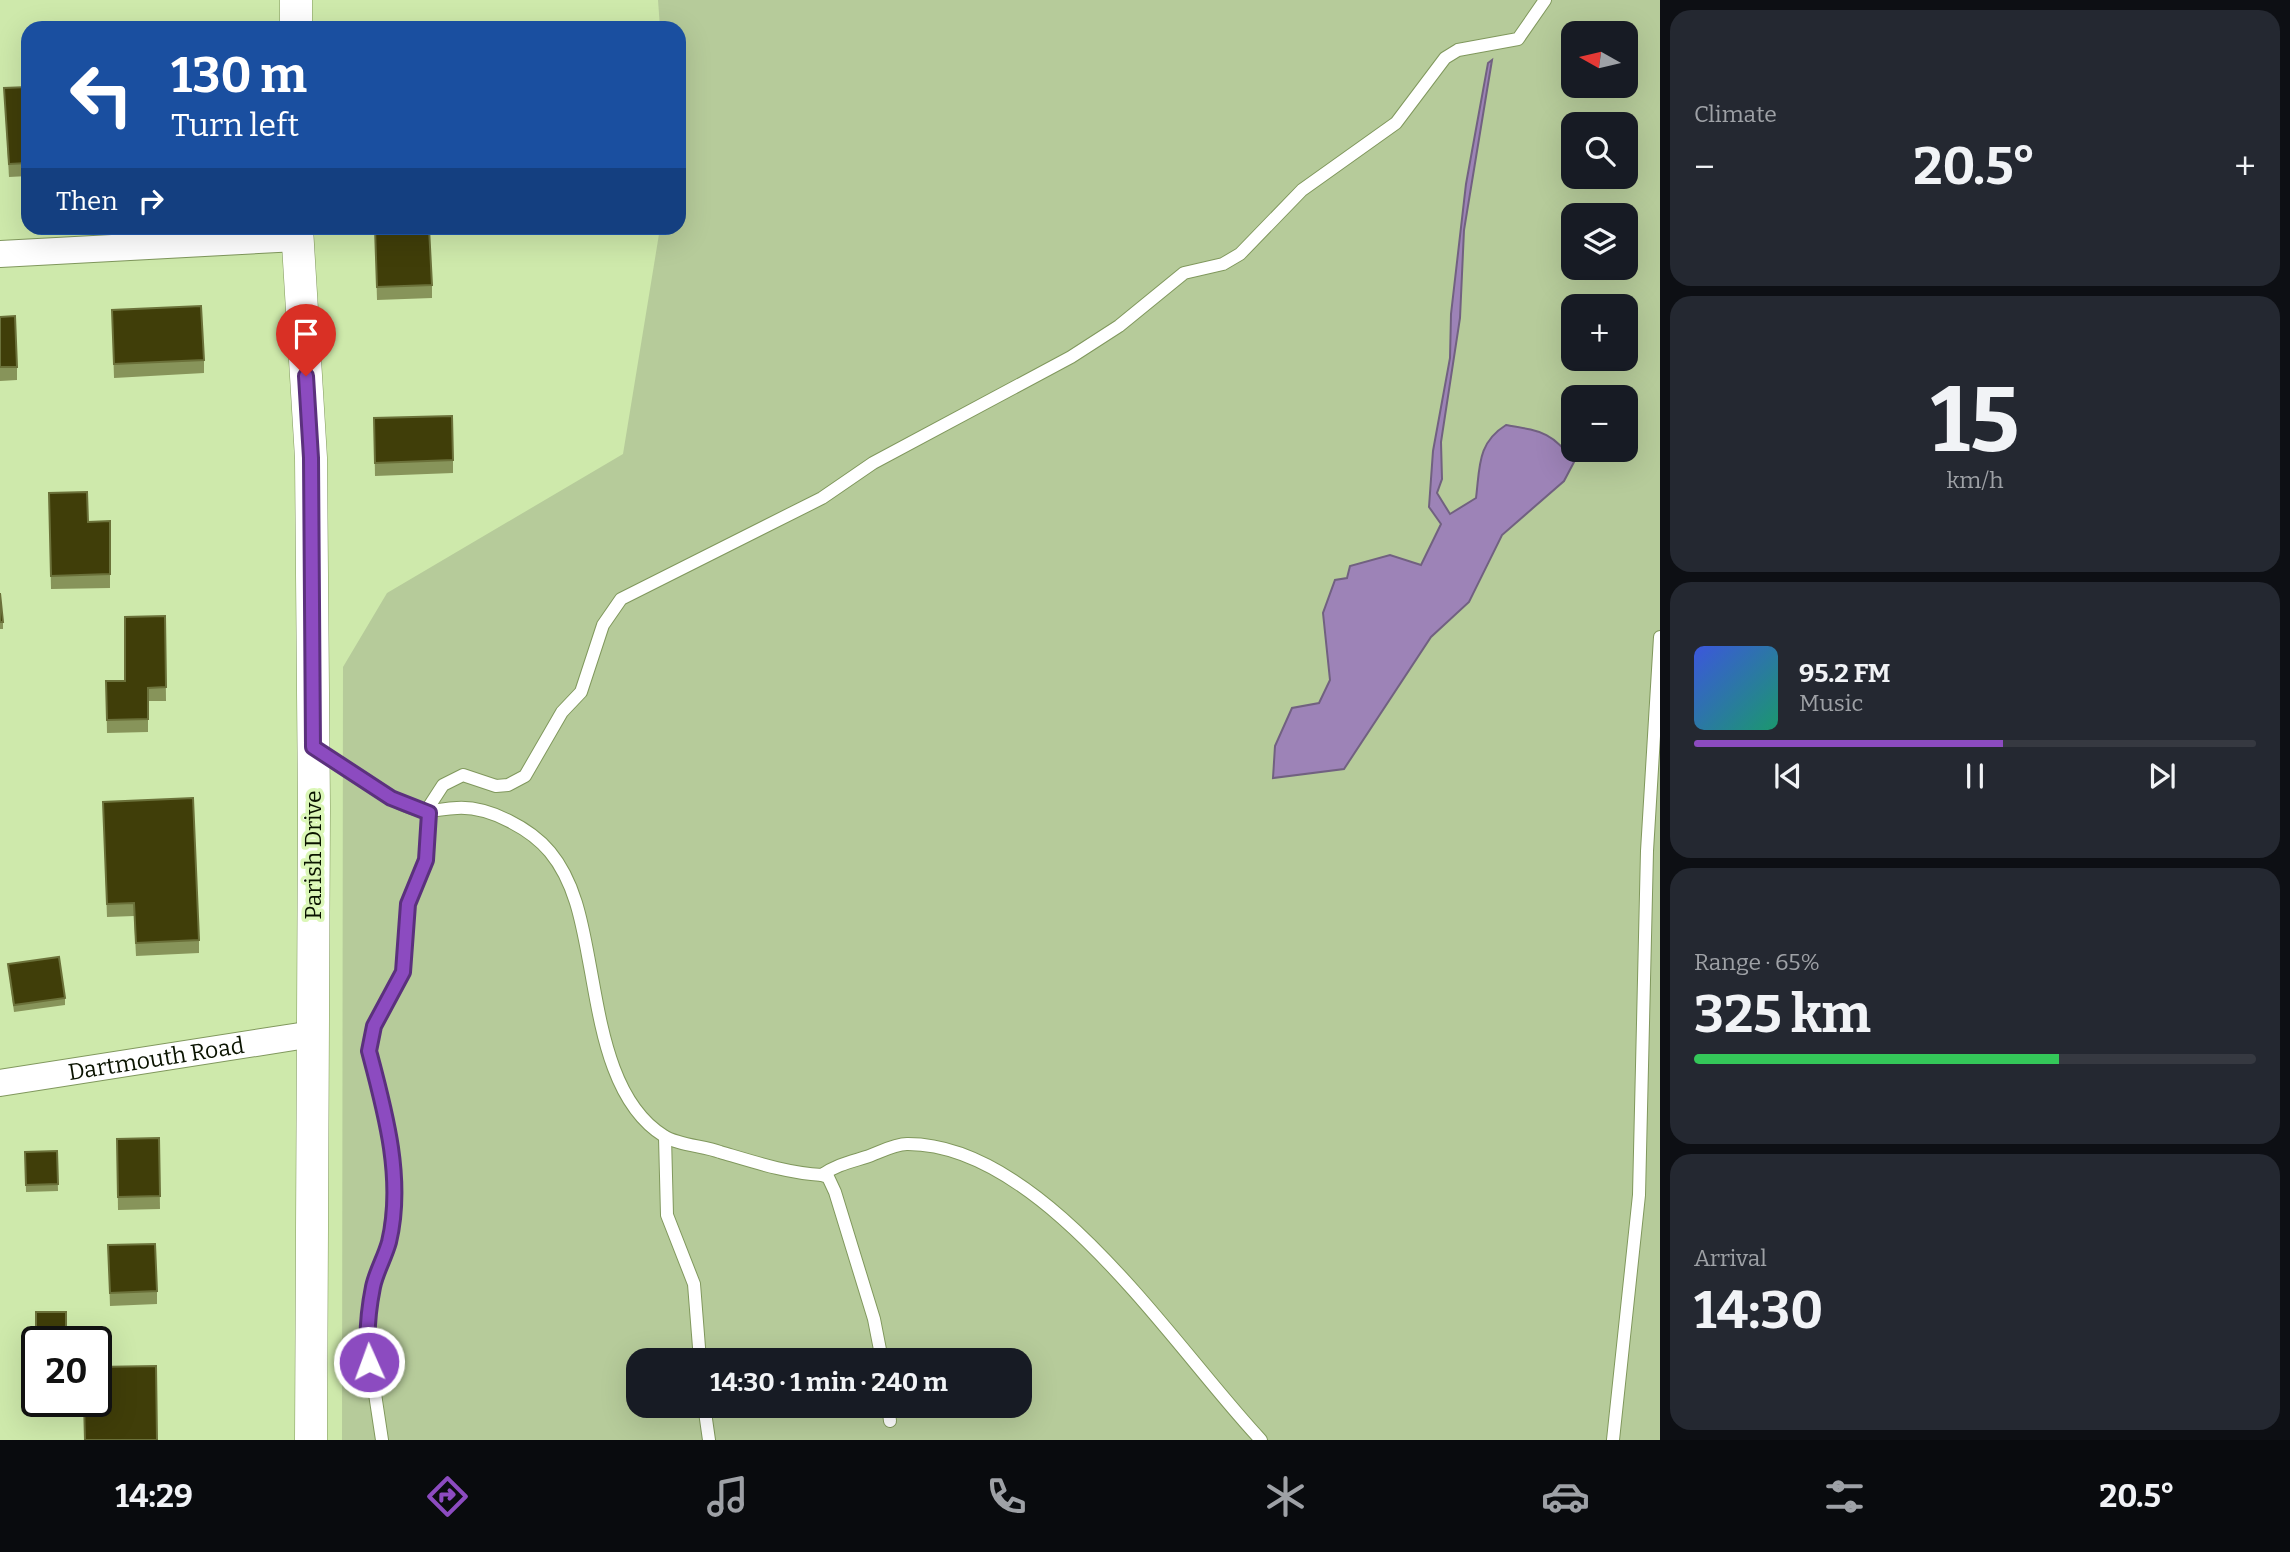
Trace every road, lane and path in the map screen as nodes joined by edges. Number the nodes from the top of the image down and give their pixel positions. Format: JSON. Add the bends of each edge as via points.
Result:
{"nodes":[{"id":1,"x":296,"y":0,"type":"edge"},
{"id":2,"x":1545,"y":0,"type":"edge"},
{"id":3,"x":296,"y":21,"type":"edge"},
{"id":4,"x":269,"y":235,"type":"edge"},
{"id":5,"x":297,"y":235,"type":"edge"},
{"id":6,"x":0,"y":254,"type":"edge"},
{"id":7,"x":1660,"y":637,"type":"edge"},
{"id":8,"x":313,"y":747,"type":"junction"},
{"id":9,"x":429,"y":813,"type":"junction"},
{"id":10,"x":313,"y":1034,"type":"junction"},
{"id":11,"x":0,"y":1083,"type":"edge"},
{"id":12,"x":665,"y":1137,"type":"junction"},
{"id":13,"x":822,"y":1175,"type":"junction"},
{"id":14,"x":699,"y":1348,"type":"edge"},
{"id":15,"x":880,"y":1348,"type":"edge"},
{"id":16,"x":706,"y":1418,"type":"edge"},
{"id":17,"x":890,"y":1418,"type":"edge"},
{"id":18,"x":890,"y":1421,"type":"dead end"},
{"id":19,"x":311,"y":1440,"type":"edge"},
{"id":20,"x":382,"y":1440,"type":"edge"},
{"id":21,"x":709,"y":1440,"type":"edge"},
{"id":22,"x":1261,"y":1440,"type":"edge"},
{"id":23,"x":1613,"y":1440,"type":"edge"}],
"edges":[{"from":1,"to":3,"type":"street"},
{"from":2,"to":9,"type":"lane","via":[[1518,39],[1458,50],[1445,58],[1396,123],[1302,190],[1240,254],[1223,264],[1184,273],[1119,326],[1071,357],[873,463],[822,498],[621,599],[603,625],[581,692],[562,712],[524,776],[496,786],[463,775],[455,778],[436,792]]},
{"from":4,"to":6,"type":"street"},
{"from":5,"to":8,"type":"street","name":"Parish Drive","via":[[311,458]]},
{"from":7,"to":23,"type":"lane","via":[[1647,851],[1639,1195]]},
{"from":8,"to":9,"type":"lane","via":[[391,798]]},
{"from":8,"to":10,"type":"street","name":"Parish Drive"},
{"from":9,"to":12,"type":"lane","via":[[472,808],[534,836],[550,852],[574,896],[599,1013],[622,1088],[643,1118]]},
{"from":9,"to":20,"type":"lane","via":[[426,860],[408,904],[403,972],[374,1026],[369,1051],[390,1142],[394,1191],[389,1241],[373,1286],[367,1341]]},
{"from":10,"to":11,"type":"street","name":"Dartmouth Road"},
{"from":10,"to":19,"type":"street","name":"Parish Drive"},
{"from":12,"to":13,"type":"lane","via":[[763,1165]]},
{"from":12,"to":14,"type":"lane","via":[[667,1215],[694,1284]]},
{"from":13,"to":15,"type":"lane","via":[[835,1192]]},
{"from":13,"to":22,"type":"lane","via":[[904,1144],[962,1153],[998,1172],[1070,1225]]},
{"from":16,"to":21,"type":"lane"},
{"from":17,"to":18,"type":"lane"}]}
